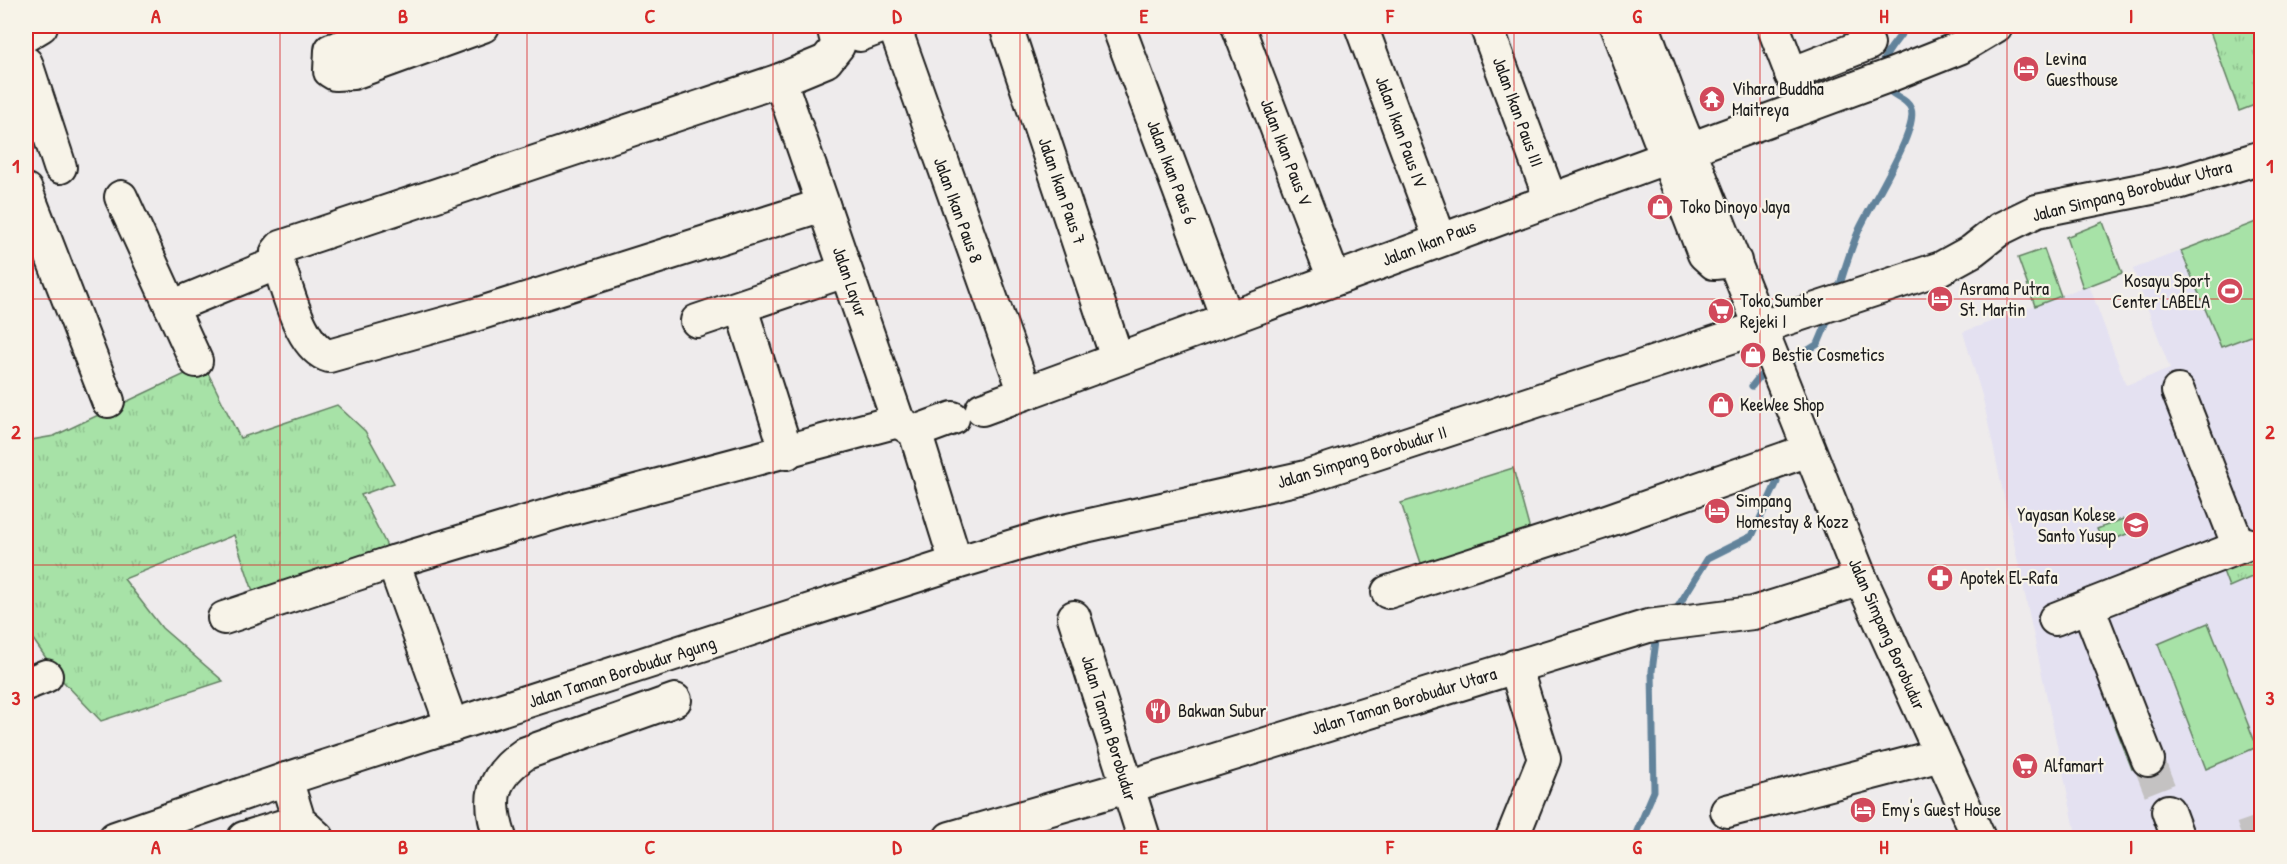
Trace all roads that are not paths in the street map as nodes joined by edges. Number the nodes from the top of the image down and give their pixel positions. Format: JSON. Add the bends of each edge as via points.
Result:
{"nodes":[{"id":1,"x":40,"y":26,"type":"edge"},
{"id":2,"x":483,"y":26,"type":"edge"},
{"id":3,"x":894,"y":26,"type":"edge"},
{"id":4,"x":1006,"y":26,"type":"edge"},
{"id":5,"x":1118,"y":26,"type":"edge"},
{"id":6,"x":1238,"y":26,"type":"edge"},
{"id":7,"x":1361,"y":26,"type":"edge"},
{"id":8,"x":1486,"y":26,"type":"edge"},
{"id":9,"x":1616,"y":26,"type":"edge"},
{"id":10,"x":1643,"y":26,"type":"edge"},
{"id":11,"x":1773,"y":26,"type":"edge"},
{"id":12,"x":1996,"y":26,"type":"edge"},
{"id":13,"x":859,"y":29,"type":"edge"},
{"id":14,"x":26,"y":35,"type":"edge"},
{"id":15,"x":404,"y":36,"type":"edge"},
{"id":16,"x":1868,"y":44,"type":"dead end"},
{"id":17,"x":26,"y":63,"type":"edge"},
{"id":18,"x":1791,"y":74,"type":"junction"},
{"id":19,"x":780,"y":80,"type":"junction"},
{"id":20,"x":1804,"y":106,"type":"junction"},
{"id":21,"x":1678,"y":152,"type":"junction"},
{"id":22,"x":2262,"y":157,"type":"edge"},
{"id":23,"x":60,"y":167,"type":"dead end"},
{"id":24,"x":26,"y":190,"type":"edge"},
{"id":25,"x":121,"y":197,"type":"dead end"},
{"id":26,"x":1550,"y":198,"type":"junction"},
{"id":27,"x":823,"y":205,"type":"junction"},
{"id":28,"x":1440,"y":239,"type":"junction"},
{"id":29,"x":278,"y":262,"type":"junction"},
{"id":30,"x":845,"y":271,"type":"junction"},
{"id":31,"x":1334,"y":279,"type":"junction"},
{"id":32,"x":171,"y":307,"type":"junction"},
{"id":33,"x":741,"y":308,"type":"junction"},
{"id":34,"x":1227,"y":318,"type":"junction"},
{"id":35,"x":698,"y":321,"type":"dead end"},
{"id":36,"x":1763,"y":328,"type":"junction"},
{"id":37,"x":1118,"y":358,"type":"junction"},
{"id":38,"x":196,"y":361,"type":"dead end"},
{"id":39,"x":2178,"y":391,"type":"dead end"},
{"id":40,"x":1025,"y":393,"type":"junction"},
{"id":41,"x":108,"y":402,"type":"dead end"},
{"id":42,"x":982,"y":409,"type":"dead end"},
{"id":43,"x":952,"y":418,"type":"dead end"},
{"id":44,"x":907,"y":426,"type":"junction"},
{"id":45,"x":1809,"y":450,"type":"junction"},
{"id":46,"x":787,"y":453,"type":"junction"},
{"id":47,"x":393,"y":562,"type":"junction"},
{"id":48,"x":956,"y":563,"type":"junction"},
{"id":49,"x":1861,"y":579,"type":"junction"},
{"id":50,"x":1388,"y":592,"type":"dead end"},
{"id":51,"x":2088,"y":607,"type":"junction"},
{"id":52,"x":1074,"y":617,"type":"dead end"},
{"id":53,"x":224,"y":618,"type":"dead end"},
{"id":54,"x":2055,"y":619,"type":"dead end"},
{"id":55,"x":1515,"y":666,"type":"junction"},
{"id":56,"x":675,"y":700,"type":"dead end"},
{"id":57,"x":452,"y":726,"type":"junction"},
{"id":58,"x":1941,"y":755,"type":"junction"},
{"id":59,"x":2148,"y":760,"type":"tunnel mouth"},
{"id":60,"x":286,"y":779,"type":"junction"},
{"id":61,"x":1127,"y":787,"type":"junction"},
{"id":62,"x":1727,"y":811,"type":"dead end"},
{"id":63,"x":309,"y":830,"type":"edge"},
{"id":64,"x":115,"y":838,"type":"edge"},
{"id":65,"x":244,"y":838,"type":"edge"},
{"id":66,"x":500,"y":838,"type":"edge"},
{"id":67,"x":950,"y":838,"type":"edge"},
{"id":68,"x":1144,"y":838,"type":"edge"},
{"id":69,"x":1512,"y":838,"type":"edge"},
{"id":70,"x":1979,"y":838,"type":"edge"}],
"edges":[{"from":1,"to":14,"type":"street"},
{"from":2,"to":15,"type":"street"},
{"from":3,"to":40,"type":"street","name":"Jalan Ikan Paus 8"},
{"from":4,"to":37,"type":"street","name":"Jalan Ikan Paus 7"},
{"from":5,"to":34,"type":"street","name":"Jalan Ikan Paus 6"},
{"from":6,"to":31,"type":"street","name":"Jalan Ikan Paus V"},
{"from":7,"to":28,"type":"street","name":"Jalan Ikan Paus IV"},
{"from":8,"to":26,"type":"street","name":"Jalan Ikan Paus III"},
{"from":9,"to":21,"type":"street"},
{"from":10,"to":21,"type":"street"},
{"from":11,"to":18,"type":"street"},
{"from":12,"to":20,"type":"street","name":"Jalan Ikan Paus","via":[[1959,48]]},
{"from":13,"to":19,"type":"street","via":[[831,57]]},
{"from":16,"to":18,"type":"street"},
{"from":17,"to":23,"type":"street"},
{"from":18,"to":20,"type":"street"},
{"from":19,"to":27,"type":"street","name":"Jalan Layur"},
{"from":19,"to":29,"type":"street","via":[[281,247]]},
{"from":20,"to":21,"type":"street","name":"Jalan Ikan Paus"},
{"from":21,"to":26,"type":"street","name":"Jalan Ikan Paus"},
{"from":21,"to":36,"type":"street","name":"Jalan Simpang Borobudur","via":[[1707,259],[1714,263],[1735,261]]},
{"from":22,"to":36,"type":"street","name":"Jalan Simpang Borobudur Utara","via":[[2181,182],[2037,211],[2000,229],[1941,268]]},
{"from":24,"to":41,"type":"street"},
{"from":25,"to":32,"type":"street"},
{"from":26,"to":28,"type":"street","name":"Jalan Ikan Paus"},
{"from":27,"to":29,"type":"street","via":[[475,315],[329,356],[319,353],[307,340]]},
{"from":27,"to":30,"type":"street","name":"Jalan Layur"},
{"from":28,"to":31,"type":"street","name":"Jalan Ikan Paus"},
{"from":29,"to":32,"type":"street"},
{"from":30,"to":33,"type":"street"},
{"from":30,"to":44,"type":"street","name":"Jalan Layur"},
{"from":31,"to":34,"type":"street","name":"Jalan Ikan Paus"},
{"from":32,"to":38,"type":"street"},
{"from":33,"to":35,"type":"street"},
{"from":33,"to":46,"type":"street"},
{"from":34,"to":37,"type":"street","name":"Jalan Ikan Paus"},
{"from":36,"to":45,"type":"street","name":"Jalan Simpang Borobudur"},
{"from":36,"to":48,"type":"street","name":"Jalan Simpang Borobudur II","via":[[1305,477],[1063,531]]},
{"from":37,"to":40,"type":"street","name":"Jalan Ikan Paus"},
{"from":39,"to":51,"type":"street","via":[[2243,545]]},
{"from":40,"to":42,"type":"street","name":"Jalan Ikan Paus"},
{"from":43,"to":44,"type":"street"},
{"from":44,"to":46,"type":"street"},
{"from":44,"to":48,"type":"street","name":"Jalan Layur"},
{"from":45,"to":49,"type":"street","name":"Jalan Simpang Borobudur"},
{"from":45,"to":50,"type":"street"},
{"from":46,"to":47,"type":"street","via":[[569,509]]},
{"from":47,"to":53,"type":"street"},
{"from":47,"to":57,"type":"street"},
{"from":48,"to":57,"type":"street","name":"Jalan Taman Borobudur Agung","via":[[565,706]]},
{"from":49,"to":55,"type":"street","name":"Jalan Taman Borobudur Utara","via":[[1753,613],[1648,626]]},
{"from":49,"to":58,"type":"street","name":"Jalan Simpang Borobudur"},
{"from":51,"to":54,"type":"street"},
{"from":51,"to":59,"type":"street"},
{"from":52,"to":61,"type":"street","name":"Jalan Taman Borobudur"},
{"from":55,"to":61,"type":"street","name":"Jalan Taman Borobudur Utara"},
{"from":55,"to":69,"type":"street","via":[[1544,759]]},
{"from":56,"to":66,"type":"street","via":[[526,753],[513,762],[498,779],[491,799]]},
{"from":57,"to":60,"type":"street","name":"Jalan Taman Borobudur Agung"},
{"from":58,"to":62,"type":"street"},
{"from":58,"to":70,"type":"street","name":"Jalan Simpang Borobudur"},
{"from":60,"to":63,"type":"street"},
{"from":60,"to":64,"type":"street","name":"Jalan Taman Borobudur Agung"},
{"from":61,"to":67,"type":"street","name":"Jalan Taman Borobudur Utara"},
{"from":61,"to":68,"type":"street","name":"Jalan Taman Borobudur"},
{"from":63,"to":65,"type":"street"}]}
